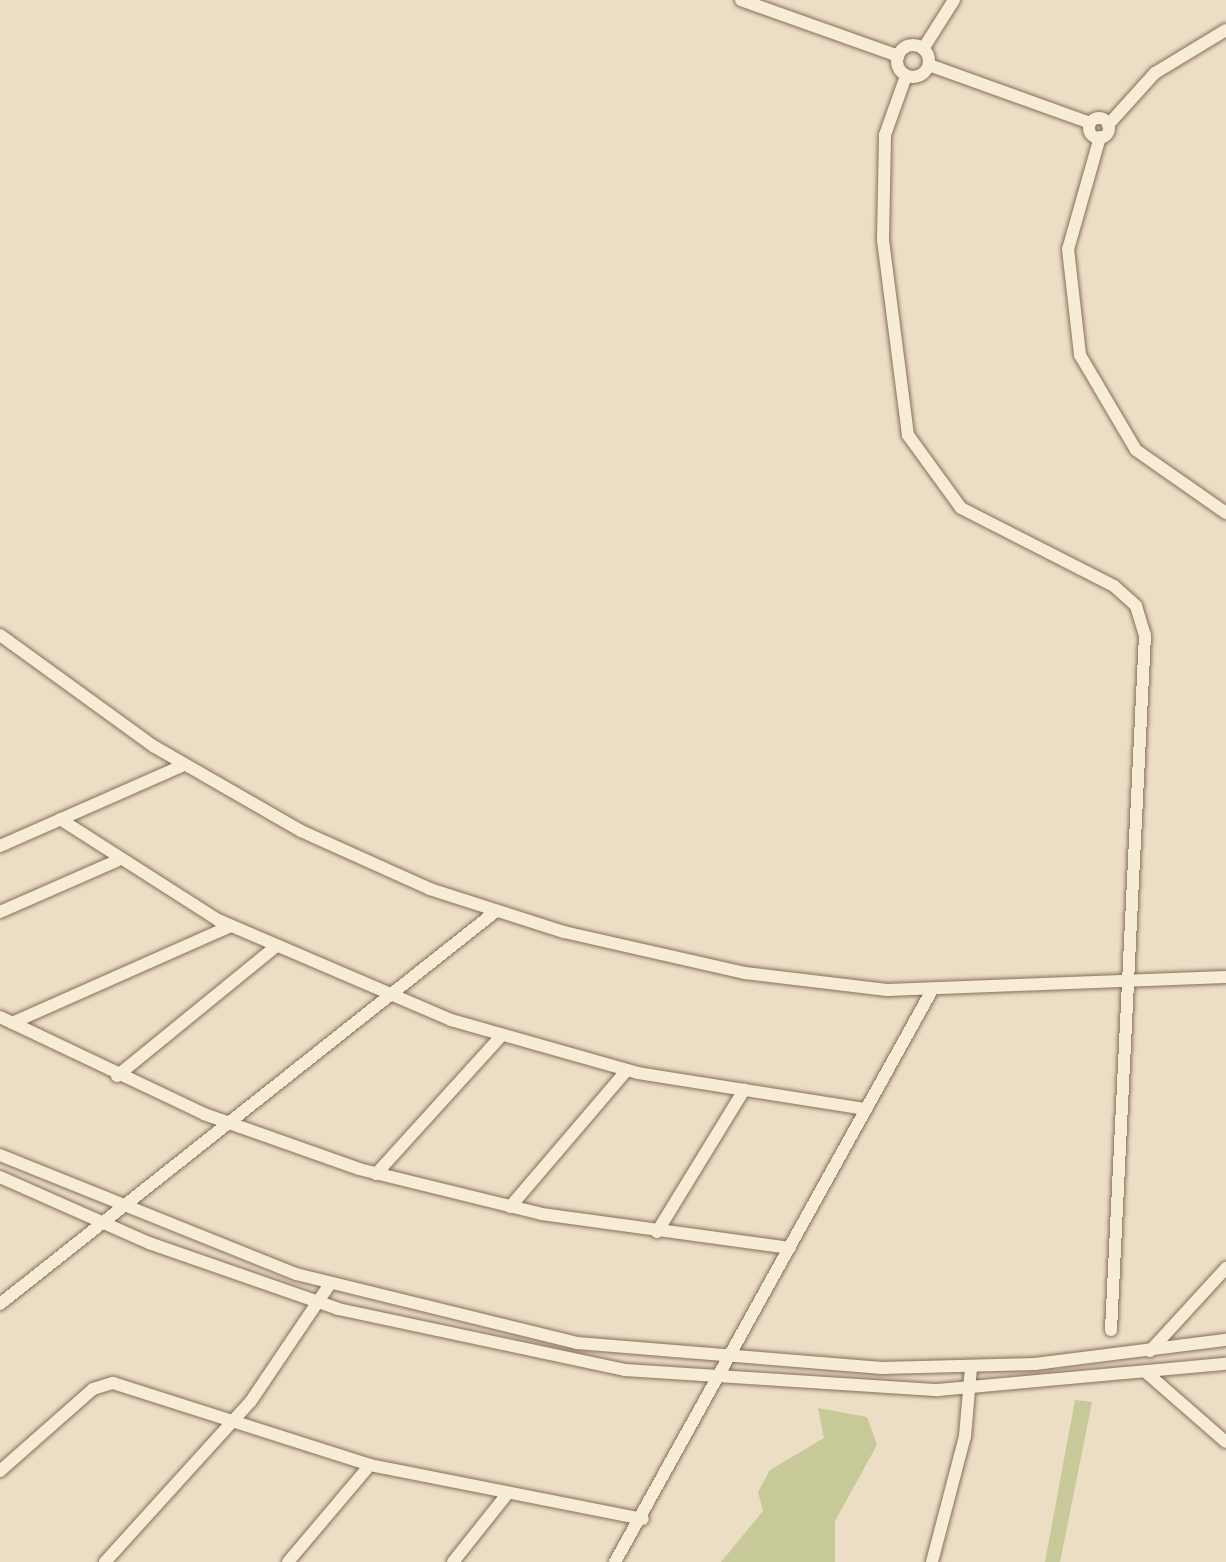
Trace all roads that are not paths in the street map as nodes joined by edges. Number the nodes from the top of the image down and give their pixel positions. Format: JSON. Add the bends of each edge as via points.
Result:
{"nodes":[{"id":1,"x":741,"y":0,"type":"edge"},
{"id":2,"x":954,"y":0,"type":"edge"},
{"id":3,"x":1226,"y":30,"type":"edge"},
{"id":4,"x":923,"y":48,"type":"junction"},
{"id":5,"x":898,"y":56,"type":"junction"},
{"id":6,"x":928,"y":65,"type":"junction"},
{"id":7,"x":906,"y":76,"type":"junction"},
{"id":8,"x":1104,"y":131,"type":"junction"},
{"id":9,"x":1226,"y":512,"type":"edge"},
{"id":10,"x":0,"y":635,"type":"edge"},
{"id":11,"x":184,"y":765,"type":"junction"},
{"id":12,"x":60,"y":819,"type":"junction"},
{"id":13,"x":0,"y":846,"type":"edge"},
{"id":14,"x":116,"y":861,"type":"junction"},
{"id":15,"x":0,"y":912,"type":"edge"},
{"id":16,"x":495,"y":912,"type":"junction"},
{"id":17,"x":231,"y":926,"type":"junction"},
{"id":18,"x":275,"y":947,"type":"junction"},
{"id":19,"x":1226,"y":977,"type":"edge"},
{"id":20,"x":1129,"y":986,"type":"junction"},
{"id":21,"x":931,"y":992,"type":"junction"},
{"id":22,"x":394,"y":998,"type":"junction"},
{"id":23,"x":6,"y":1020,"type":"edge"},
{"id":24,"x":501,"y":1036,"type":"junction"},
{"id":25,"x":628,"y":1070,"type":"junction"},
{"id":26,"x":117,"y":1076,"type":"junction"},
{"id":27,"x":744,"y":1090,"type":"junction"},
{"id":28,"x":866,"y":1109,"type":"junction"},
{"id":29,"x":230,"y":1125,"type":"junction"},
{"id":30,"x":0,"y":1154,"type":"edge"},
{"id":31,"x":376,"y":1174,"type":"junction"},
{"id":32,"x":0,"y":1177,"type":"edge"},
{"id":33,"x":510,"y":1207,"type":"junction"},
{"id":34,"x":122,"y":1210,"type":"junction"},
{"id":35,"x":98,"y":1222,"type":"junction"},
{"id":36,"x":657,"y":1232,"type":"junction"},
{"id":37,"x":790,"y":1248,"type":"junction"},
{"id":38,"x":1226,"y":1268,"type":"edge"},
{"id":39,"x":330,"y":1284,"type":"junction"},
{"id":40,"x":320,"y":1303,"type":"junction"},
{"id":41,"x":0,"y":1304,"type":"edge"},
{"id":42,"x":1111,"y":1330,"type":"dead end"},
{"id":43,"x":1226,"y":1340,"type":"edge"},
{"id":44,"x":1150,"y":1352,"type":"junction"},
{"id":45,"x":728,"y":1360,"type":"junction"},
{"id":46,"x":1226,"y":1364,"type":"edge"},
{"id":47,"x":972,"y":1367,"type":"junction"},
{"id":48,"x":1148,"y":1374,"type":"junction"},
{"id":49,"x":718,"y":1381,"type":"junction"},
{"id":50,"x":971,"y":1388,"type":"junction"},
{"id":51,"x":232,"y":1424,"type":"junction"},
{"id":52,"x":1226,"y":1442,"type":"edge"},
{"id":53,"x":370,"y":1465,"type":"junction"},
{"id":54,"x":0,"y":1472,"type":"edge"},
{"id":55,"x":507,"y":1494,"type":"junction"},
{"id":56,"x":643,"y":1519,"type":"junction"},
{"id":57,"x":105,"y":1562,"type":"edge"},
{"id":58,"x":288,"y":1562,"type":"edge"},
{"id":59,"x":453,"y":1562,"type":"edge"},
{"id":60,"x":615,"y":1562,"type":"edge"},
{"id":61,"x":932,"y":1562,"type":"edge"}],
"edges":[{"from":1,"to":5,"type":"street"},
{"from":2,"to":4,"type":"street"},
{"from":3,"to":8,"type":"street","via":[[1156,73]]},
{"from":4,"to":5,"type":"street"},
{"from":4,"to":6,"type":"street"},
{"from":5,"to":7,"type":"street"},
{"from":6,"to":7,"type":"street"},
{"from":6,"to":8,"type":"street"},
{"from":7,"to":20,"type":"street","via":[[885,135],[882,240],[908,434],[961,508],[1114,586],[1141,616]]},
{"from":8,"to":9,"type":"street","via":[[1068,249],[1080,355],[1136,450]]},
{"from":10,"to":11,"type":"street"},
{"from":11,"to":12,"type":"street"},
{"from":11,"to":16,"type":"street","via":[[352,855]]},
{"from":12,"to":13,"type":"street"},
{"from":12,"to":14,"type":"street"},
{"from":14,"to":15,"type":"street"},
{"from":14,"to":17,"type":"street"},
{"from":16,"to":21,"type":"street","via":[[698,964]]},
{"from":16,"to":22,"type":"street"},
{"from":17,"to":18,"type":"street"},
{"from":17,"to":23,"type":"street"},
{"from":18,"to":22,"type":"street"},
{"from":18,"to":26,"type":"street"},
{"from":19,"to":20,"type":"street"},
{"from":20,"to":21,"type":"street"},
{"from":20,"to":42,"type":"street"},
{"from":21,"to":28,"type":"street"},
{"from":22,"to":24,"type":"street"},
{"from":22,"to":29,"type":"street"},
{"from":23,"to":26,"type":"street"},
{"from":24,"to":25,"type":"street"},
{"from":24,"to":31,"type":"street"},
{"from":25,"to":27,"type":"street"},
{"from":25,"to":33,"type":"street"},
{"from":26,"to":29,"type":"street"},
{"from":27,"to":28,"type":"street"},
{"from":27,"to":36,"type":"street"},
{"from":28,"to":37,"type":"street"},
{"from":29,"to":31,"type":"street"},
{"from":29,"to":34,"type":"street"},
{"from":30,"to":34,"type":"street"},
{"from":31,"to":33,"type":"street"},
{"from":32,"to":35,"type":"street"},
{"from":33,"to":36,"type":"street"},
{"from":34,"to":35,"type":"street"},
{"from":34,"to":39,"type":"street"},
{"from":35,"to":40,"type":"street"},
{"from":35,"to":41,"type":"street"},
{"from":36,"to":37,"type":"street"},
{"from":37,"to":45,"type":"street"},
{"from":38,"to":44,"type":"street"},
{"from":39,"to":40,"type":"street"},
{"from":39,"to":45,"type":"street","via":[[523,1333]]},
{"from":40,"to":49,"type":"street","via":[[526,1354]]},
{"from":40,"to":51,"type":"street"},
{"from":43,"to":44,"type":"street"},
{"from":44,"to":47,"type":"street"},
{"from":45,"to":47,"type":"street"},
{"from":45,"to":49,"type":"street"},
{"from":46,"to":48,"type":"street"},
{"from":47,"to":50,"type":"street"},
{"from":48,"to":50,"type":"street"},
{"from":48,"to":52,"type":"street"},
{"from":49,"to":50,"type":"street"},
{"from":49,"to":56,"type":"street"},
{"from":50,"to":61,"type":"street"},
{"from":51,"to":53,"type":"street"},
{"from":51,"to":54,"type":"street","via":[[102,1384]]},
{"from":51,"to":57,"type":"street"},
{"from":53,"to":55,"type":"street"},
{"from":53,"to":58,"type":"street"},
{"from":55,"to":56,"type":"street"},
{"from":55,"to":59,"type":"street"},
{"from":56,"to":60,"type":"street"}]}
